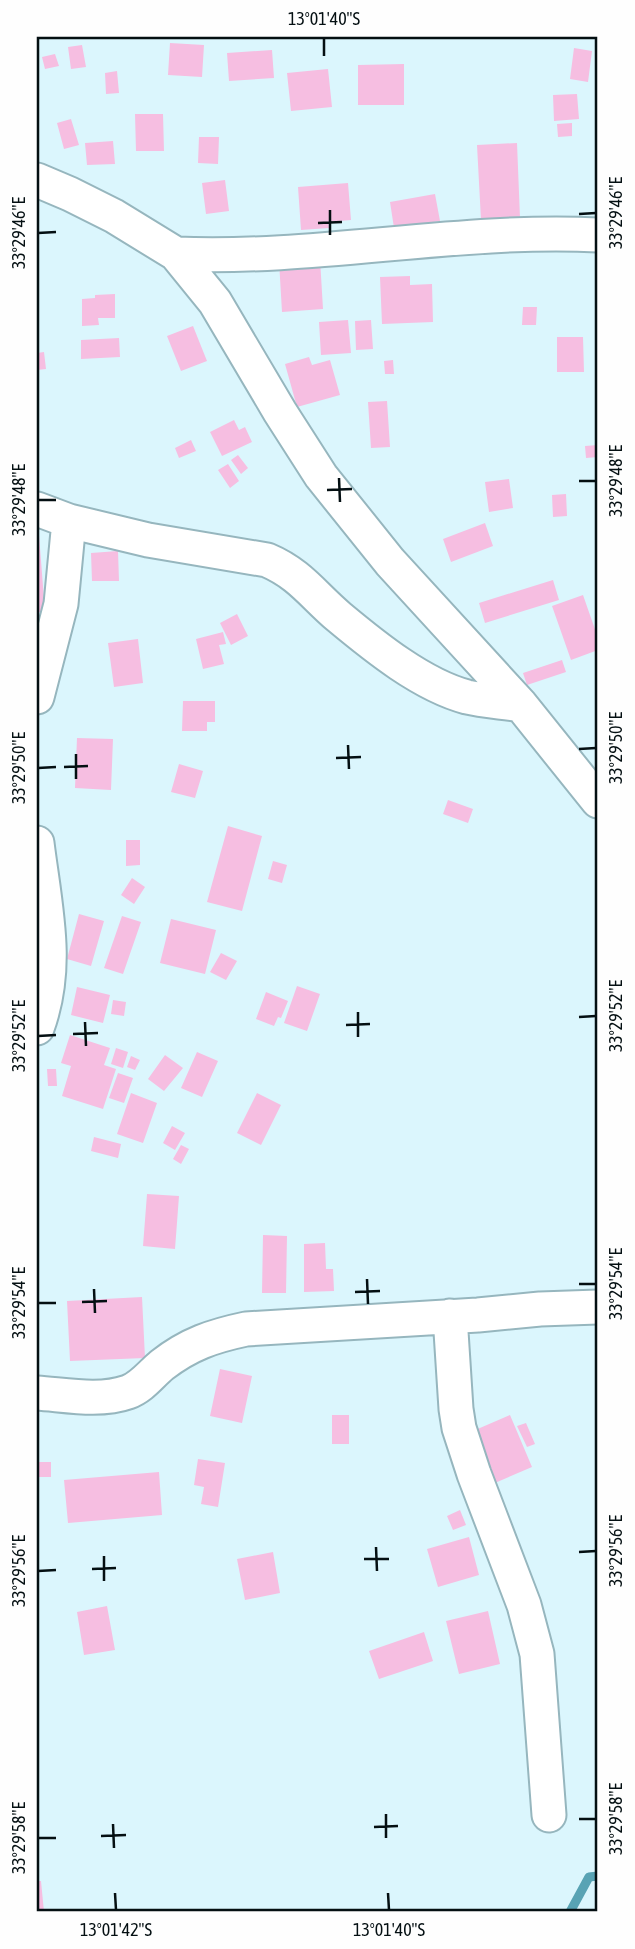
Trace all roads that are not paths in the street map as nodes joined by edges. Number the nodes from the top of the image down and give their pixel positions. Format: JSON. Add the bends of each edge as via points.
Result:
{"nodes":[{"id":1,"x":37,"y":180,"type":"edge"},
{"id":2,"x":598,"y":235,"type":"edge"},
{"id":3,"x":176,"y":254,"type":"junction"},
{"id":4,"x":37,"y":509,"type":"edge"},
{"id":5,"x":69,"y":521,"type":"junction"},
{"id":6,"x":37,"y":697,"type":"edge"},
{"id":7,"x":521,"y":705,"type":"junction"},
{"id":8,"x":598,"y":801,"type":"edge"},
{"id":9,"x":37,"y":843,"type":"edge"},
{"id":10,"x":37,"y":1028,"type":"edge"},
{"id":11,"x":598,"y":1307,"type":"edge"},
{"id":12,"x":450,"y":1316,"type":"junction"},
{"id":13,"x":37,"y":1393,"type":"edge"},
{"id":14,"x":549,"y":1815,"type":"dead end"}],
"edges":[{"from":1,"to":3,"type":"street","via":[[114,216]]},
{"from":2,"to":3,"type":"street","via":[[540,233],[280,254]]},
{"from":3,"to":7,"type":"street","via":[[215,302],[321,476],[390,562]]},
{"from":4,"to":5,"type":"street"},
{"from":5,"to":6,"type":"street","via":[[61,604]]},
{"from":5,"to":7,"type":"street","via":[[285,568],[338,616],[422,678],[467,696]]},
{"from":7,"to":8,"type":"street"},
{"from":9,"to":10,"type":"street","via":[[50,966]]},
{"from":11,"to":12,"type":"street"},
{"from":12,"to":13,"type":"street","via":[[246,1329],[197,1342],[130,1391],[89,1397]]},
{"from":12,"to":14,"type":"street","via":[[459,1428],[524,1605],[537,1654]]}]}
